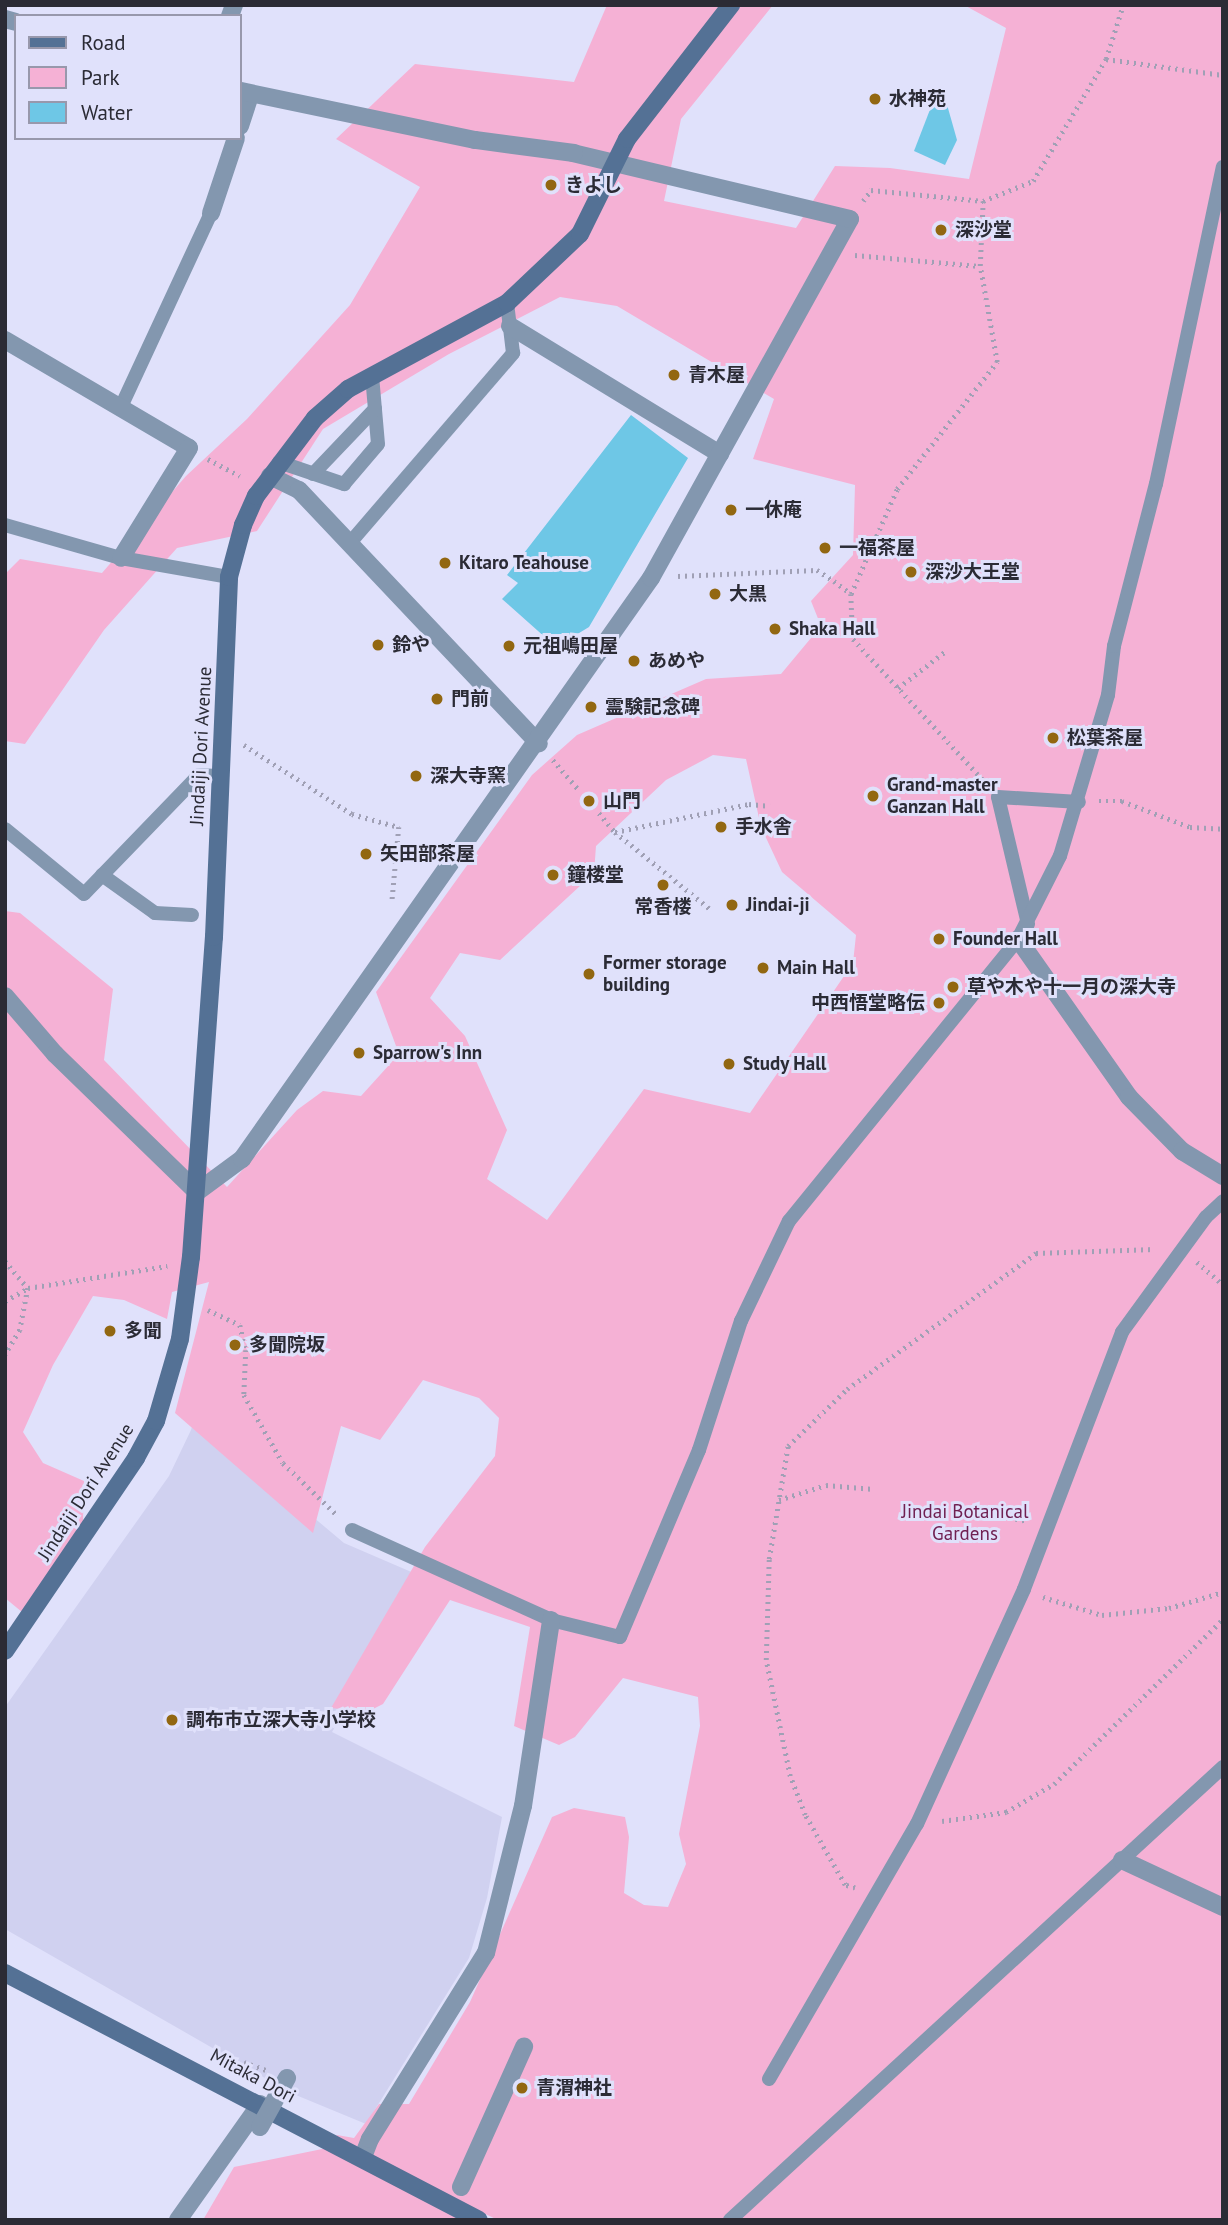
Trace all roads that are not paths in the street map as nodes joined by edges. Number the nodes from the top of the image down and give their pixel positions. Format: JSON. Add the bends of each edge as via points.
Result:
{"nodes":[{"id":1,"x":731,"y":5,"type":"edge"},
{"id":2,"x":245,"y":93,"type":"edge"},
{"id":3,"x":242,"y":113,"type":"edge"},
{"id":4,"x":235,"y":140,"type":"edge"},
{"id":5,"x":616,"y":164,"type":"junction"},
{"id":6,"x":1223,"y":167,"type":"edge"},
{"id":7,"x":211,"y":212,"type":"joint"},
{"id":8,"x":507,"y":303,"type":"junction"},
{"id":9,"x":510,"y":326,"type":"junction"},
{"id":10,"x":5,"y":340,"type":"edge"},
{"id":11,"x":372,"y":376,"type":"junction"},
{"id":12,"x":375,"y":408,"type":"junction"},
{"id":13,"x":120,"y":409,"type":"junction"},
{"id":14,"x":720,"y":454,"type":"junction"},
{"id":15,"x":275,"y":469,"type":"junction"},
{"id":16,"x":313,"y":474,"type":"junction"},
{"id":17,"x":5,"y":525,"type":"edge"},
{"id":18,"x":349,"y":544,"type":"junction"},
{"id":19,"x":121,"y":558,"type":"junction"},
{"id":20,"x":229,"y":577,"type":"junction"},
{"id":21,"x":539,"y":744,"type":"junction"},
{"id":22,"x":221,"y":776,"type":"junction"},
{"id":23,"x":1079,"y":802,"type":"junction"},
{"id":24,"x":5,"y":829,"type":"edge"},
{"id":25,"x":102,"y":875,"type":"junction"},
{"id":26,"x":192,"y":915,"type":"dead end"},
{"id":27,"x":1023,"y":932,"type":"junction"},
{"id":28,"x":5,"y":996,"type":"edge"},
{"id":29,"x":1223,"y":1176,"type":"edge"},
{"id":30,"x":197,"y":1192,"type":"junction"},
{"id":31,"x":1223,"y":1201,"type":"edge"},
{"id":32,"x":352,"y":1530,"type":"road end"},
{"id":33,"x":551,"y":1620,"type":"junction"},
{"id":34,"x":5,"y":1651,"type":"edge"},
{"id":35,"x":1223,"y":1767,"type":"edge"},
{"id":36,"x":1122,"y":1860,"type":"junction"},
{"id":37,"x":1223,"y":1907,"type":"edge"},
{"id":38,"x":5,"y":1973,"type":"edge"},
{"id":39,"x":524,"y":2048,"type":"dead end"},
{"id":40,"x":287,"y":2078,"type":"dead end"},
{"id":41,"x":769,"y":2079,"type":"dead end"},
{"id":42,"x":260,"y":2104,"type":"junction"},
{"id":43,"x":260,"y":2127,"type":"dead end"},
{"id":44,"x":363,"y":2157,"type":"junction"},
{"id":45,"x":461,"y":2187,"type":"dead end"},
{"id":46,"x":178,"y":2220,"type":"edge"},
{"id":47,"x":479,"y":2220,"type":"edge"},
{"id":48,"x":730,"y":2220,"type":"edge"}],
"edges":[{"from":1,"to":5,"type":"street","name":"Jindaiji Dori Avenue","via":[[627,139]]},
{"from":2,"to":3,"type":"street"},
{"from":2,"to":5,"type":"street"},
{"from":4,"to":7,"type":"street"},
{"from":5,"to":8,"type":"street","name":"Jindaiji Dori Avenue","via":[[580,234]]},
{"from":5,"to":14,"type":"street","via":[[850,219]]},
{"from":6,"to":23,"type":"lane","via":[[1156,484]]},
{"from":7,"to":13,"type":"lane"},
{"from":8,"to":9,"type":"lane"},
{"from":8,"to":11,"type":"street","name":"Jindaiji Dori Avenue"},
{"from":9,"to":14,"type":"street"},
{"from":9,"to":18,"type":"lane","via":[[513,353]]},
{"from":10,"to":13,"type":"street"},
{"from":11,"to":12,"type":"lane"},
{"from":11,"to":15,"type":"street","name":"Jindaiji Dori Avenue","via":[[315,418]]},
{"from":12,"to":16,"type":"lane"},
{"from":12,"to":16,"type":"lane","via":[[378,444],[344,484]]},
{"from":13,"to":19,"type":"street","via":[[189,448]]},
{"from":14,"to":21,"type":"street","via":[[652,578]]},
{"from":15,"to":16,"type":"lane"},
{"from":15,"to":18,"type":"street"},
{"from":15,"to":20,"type":"street","name":"Jindaiji Dori Avenue","via":[[243,525]]},
{"from":17,"to":19,"type":"lane"},
{"from":18,"to":21,"type":"street"},
{"from":19,"to":20,"type":"lane"},
{"from":20,"to":22,"type":"street","name":"Jindaiji Dori Avenue"},
{"from":21,"to":30,"type":"street","via":[[243,1159]]},
{"from":22,"to":25,"type":"lane","via":[[199,775]]},
{"from":22,"to":30,"type":"street","name":"Jindaiji Dori Avenue"},
{"from":23,"to":27,"type":"lane"},
{"from":23,"to":27,"type":"lane","via":[[998,797]]},
{"from":24,"to":25,"type":"lane","via":[[84,894]]},
{"from":25,"to":26,"type":"lane","via":[[155,913]]},
{"from":27,"to":29,"type":"street","via":[[1129,1097],[1182,1151]]},
{"from":27,"to":33,"type":"lane","via":[[789,1221],[741,1321],[699,1450],[620,1637]]},
{"from":28,"to":30,"type":"street","via":[[55,1054]]},
{"from":30,"to":34,"type":"street","name":"Jindaiji Dori Avenue","via":[[172,1377],[156,1422]]},
{"from":31,"to":41,"type":"lane","via":[[1206,1217],[1122,1332],[1024,1589],[917,1824]]},
{"from":32,"to":33,"type":"lane"},
{"from":33,"to":44,"type":"street","via":[[523,1806],[485,1953]]},
{"from":35,"to":36,"type":"lane"},
{"from":36,"to":37,"type":"street"},
{"from":36,"to":48,"type":"lane"},
{"from":38,"to":42,"type":"street","name":"Mitaka Dori"},
{"from":39,"to":45,"type":"street"},
{"from":40,"to":43,"type":"street","bridge":true},
{"from":42,"to":44,"type":"street","name":"Mitaka Dori"},
{"from":42,"to":46,"type":"street"},
{"from":44,"to":47,"type":"street","name":"Mitaka Dori"}]}
